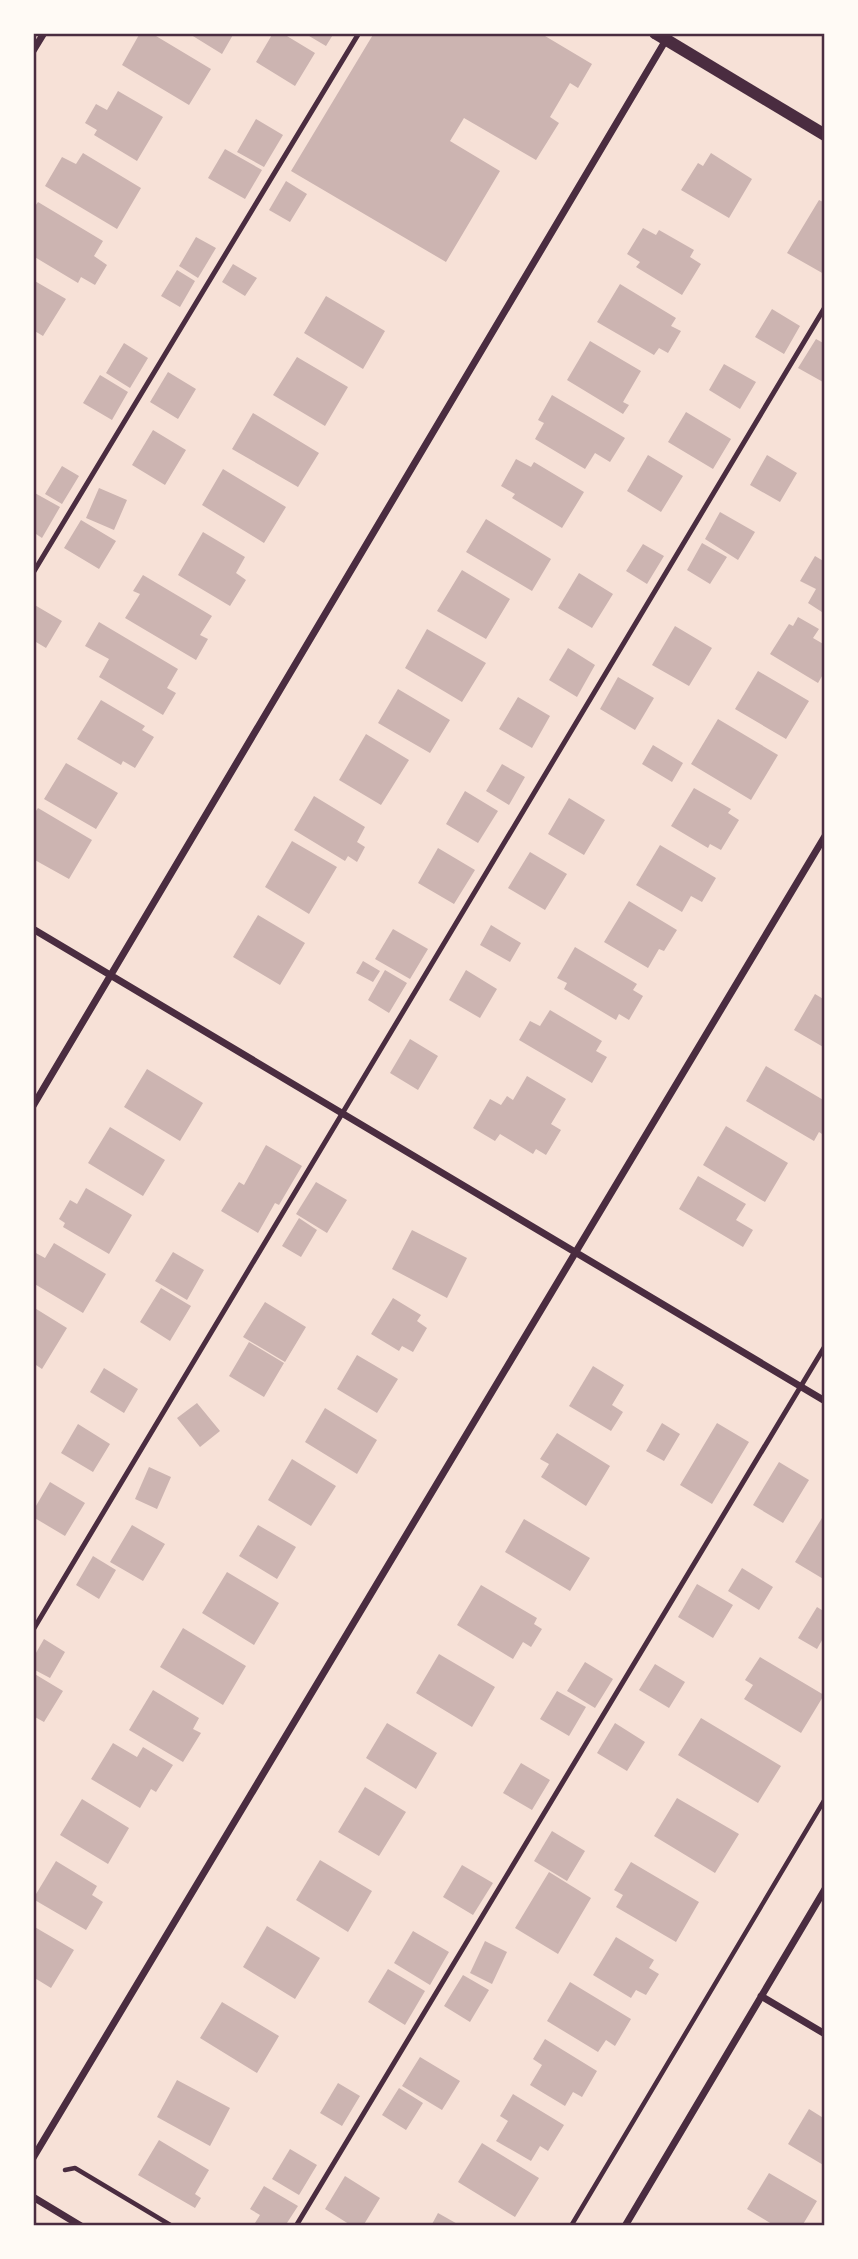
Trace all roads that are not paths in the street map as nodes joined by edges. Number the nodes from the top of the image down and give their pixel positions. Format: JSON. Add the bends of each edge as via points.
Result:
{"nodes":[{"id":1,"x":44,"y":33,"type":"edge"},
{"id":2,"x":359,"y":33,"type":"edge"},
{"id":3,"x":664,"y":35,"type":"edge"},
{"id":4,"x":33,"y":51,"type":"edge"},
{"id":5,"x":825,"y":135,"type":"edge"},
{"id":6,"x":825,"y":307,"type":"edge"},
{"id":7,"x":33,"y":573,"type":"edge"},
{"id":8,"x":825,"y":836,"type":"edge"},
{"id":9,"x":33,"y":929,"type":"edge"},
{"id":10,"x":111,"y":977,"type":"junction"},
{"id":11,"x":33,"y":1106,"type":"edge"},
{"id":12,"x":342,"y":1115,"type":"junction"},
{"id":13,"x":576,"y":1253,"type":"junction"},
{"id":14,"x":825,"y":1346,"type":"edge"},
{"id":15,"x":801,"y":1387,"type":"junction"},
{"id":16,"x":825,"y":1401,"type":"edge"},
{"id":17,"x":33,"y":1630,"type":"edge"},
{"id":18,"x":825,"y":1889,"type":"edge"},
{"id":19,"x":761,"y":1996,"type":"junction"},
{"id":20,"x":825,"y":2034,"type":"edge"},
{"id":21,"x":33,"y":2158,"type":"edge"},
{"id":22,"x":33,"y":2197,"type":"edge"},
{"id":23,"x":81,"y":2226,"type":"edge"},
{"id":24,"x":296,"y":2226,"type":"edge"},
{"id":25,"x":625,"y":2226,"type":"edge"}],
"edges":[{"from":1,"to":4,"type":"street"},
{"from":2,"to":7,"type":"lane"},
{"from":3,"to":5,"type":"street"},
{"from":3,"to":10,"type":"street"},
{"from":6,"to":12,"type":"lane"},
{"from":8,"to":13,"type":"street"},
{"from":9,"to":10,"type":"street"},
{"from":10,"to":11,"type":"street"},
{"from":10,"to":12,"type":"street"},
{"from":12,"to":13,"type":"street"},
{"from":12,"to":17,"type":"lane"},
{"from":13,"to":15,"type":"street"},
{"from":13,"to":21,"type":"street"},
{"from":14,"to":15,"type":"lane"},
{"from":15,"to":16,"type":"street"},
{"from":15,"to":24,"type":"lane"},
{"from":18,"to":19,"type":"street"},
{"from":19,"to":20,"type":"street"},
{"from":19,"to":25,"type":"street"},
{"from":22,"to":23,"type":"street"}]}
